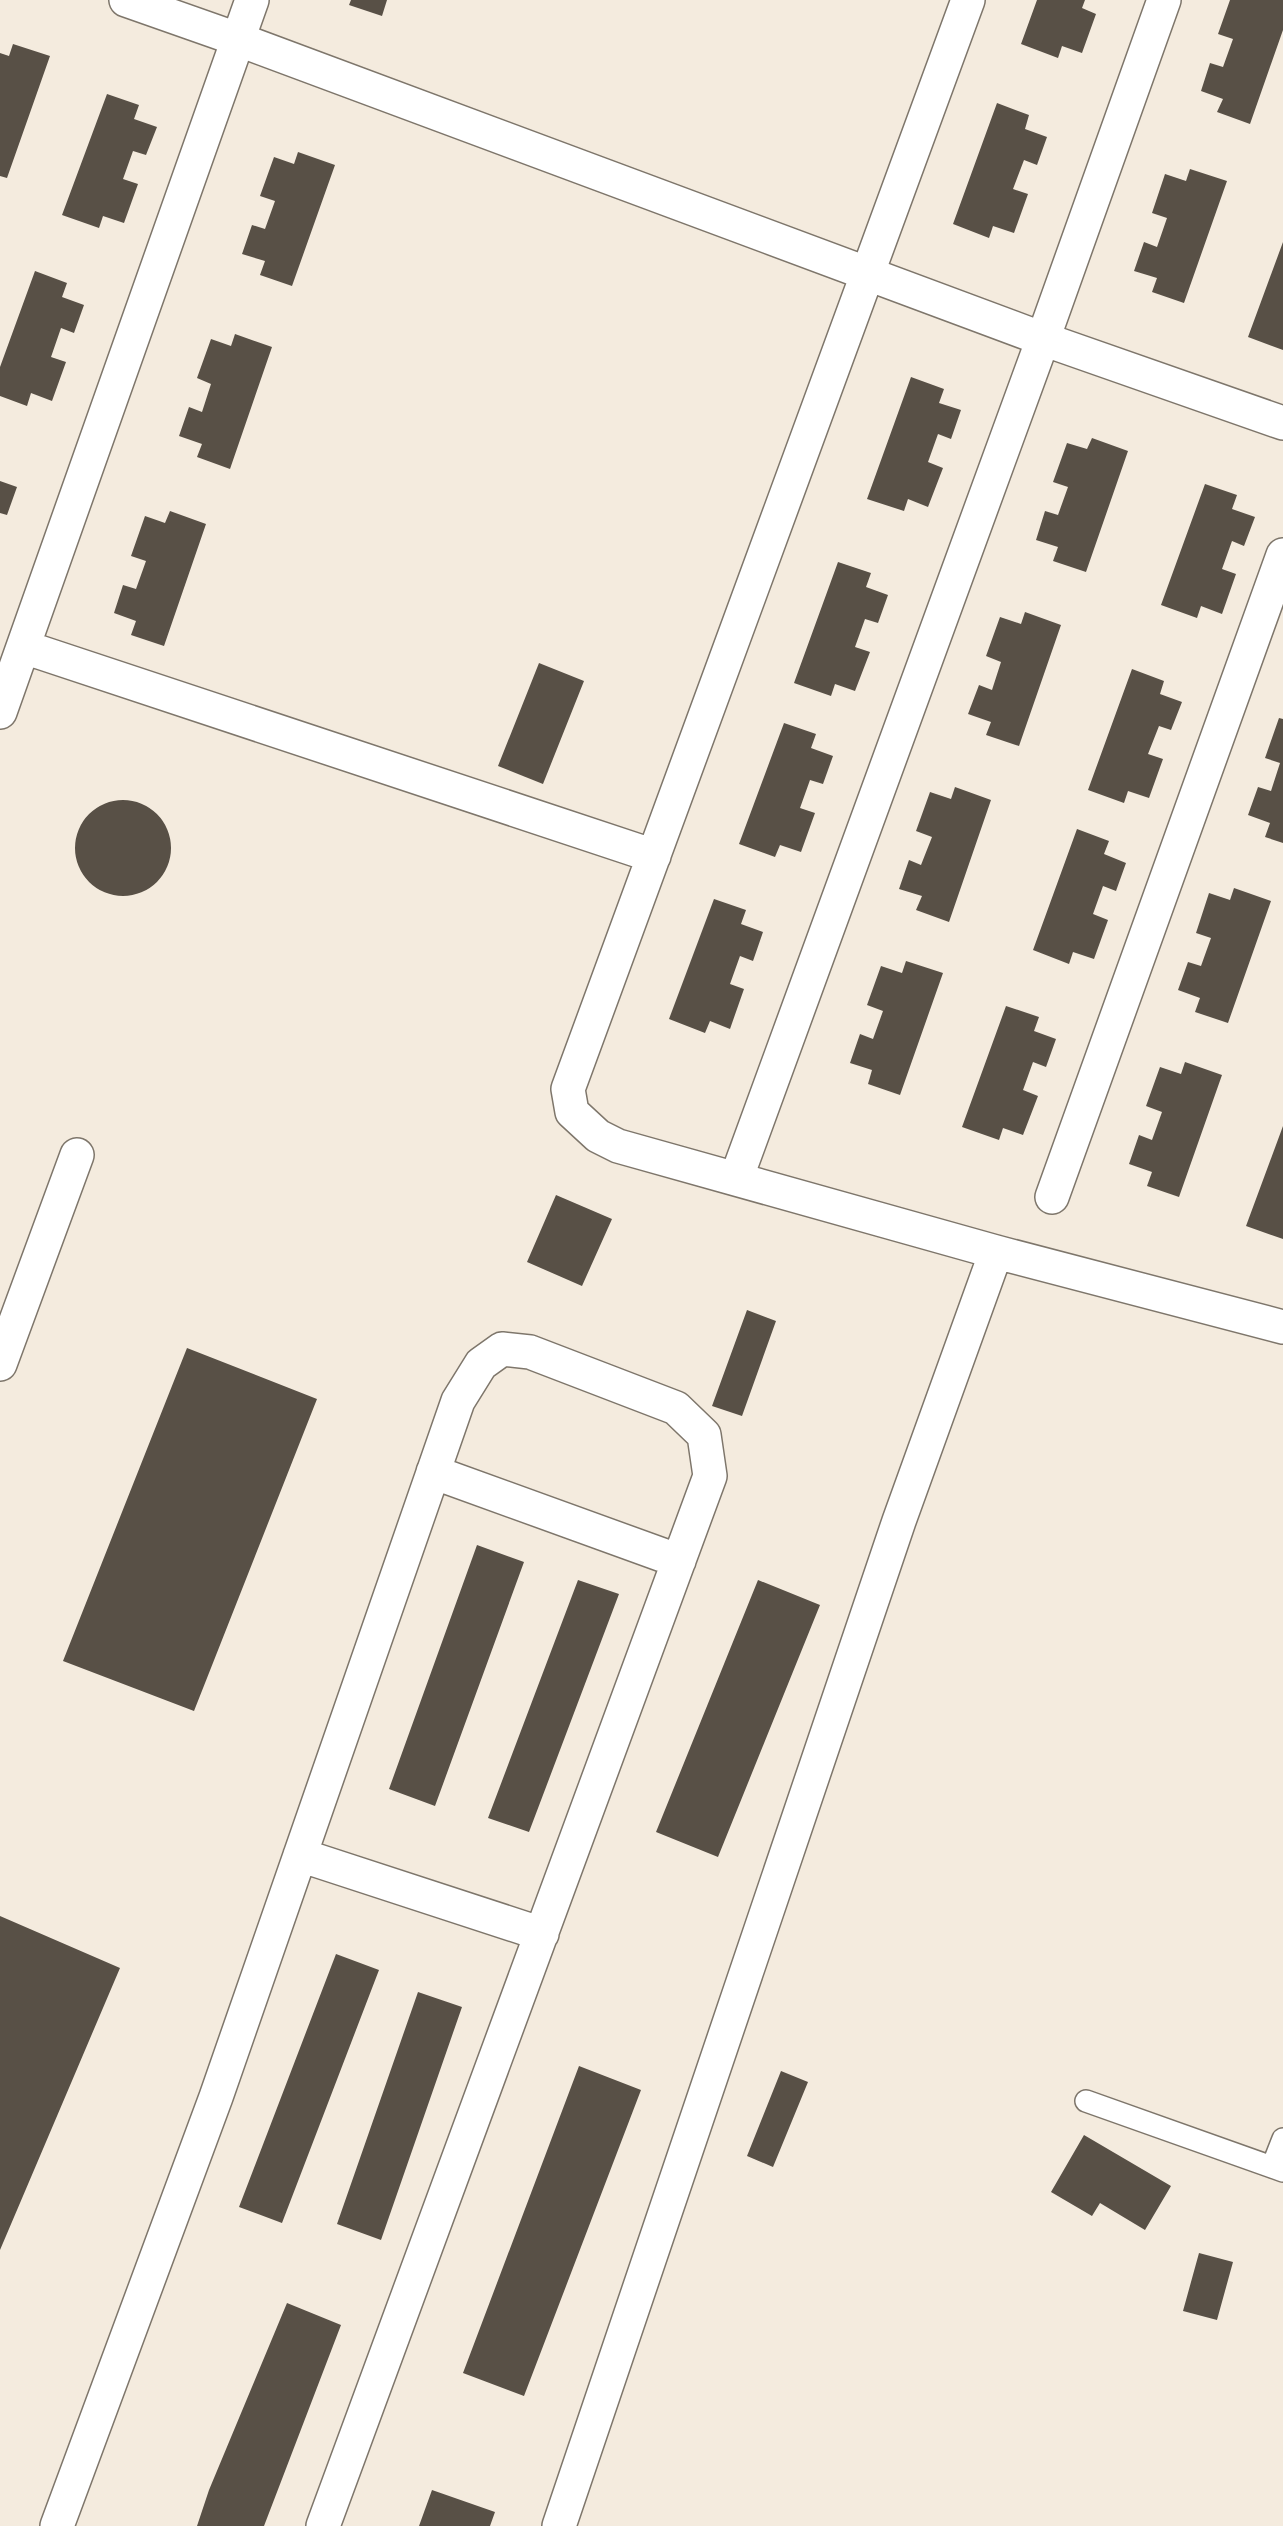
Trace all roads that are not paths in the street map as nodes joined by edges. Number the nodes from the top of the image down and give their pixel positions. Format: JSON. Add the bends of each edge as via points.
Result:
{"nodes":[{"id":1,"x":126,"y":0,"type":"edge"},
{"id":2,"x":252,"y":0,"type":"edge"},
{"id":3,"x":968,"y":0,"type":"edge"},
{"id":4,"x":1164,"y":0,"type":"edge"},
{"id":5,"x":237,"y":39,"type":"junction"},
{"id":6,"x":866,"y":274,"type":"junction"},
{"id":7,"x":1043,"y":339,"type":"junction"},
{"id":8,"x":1283,"y":423,"type":"edge"},
{"id":9,"x":1283,"y":555,"type":"edge"},
{"id":10,"x":24,"y":647,"type":"junction"},
{"id":11,"x":0,"y":712,"type":"edge"},
{"id":12,"x":654,"y":856,"type":"junction"},
{"id":13,"x":77,"y":1155,"type":"dead end"},
{"id":14,"x":736,"y":1179,"type":"junction"},
{"id":15,"x":1052,"y":1197,"type":"dead end"},
{"id":16,"x":996,"y":1252,"type":"junction"},
{"id":17,"x":1283,"y":1327,"type":"edge"},
{"id":18,"x":0,"y":1364,"type":"edge"},
{"id":19,"x":433,"y":1472,"type":"junction"},
{"id":20,"x":679,"y":1561,"type":"junction"},
{"id":21,"x":300,"y":1855,"type":"junction"},
{"id":22,"x":542,"y":1934,"type":"junction"},
{"id":23,"x":1086,"y":2101,"type":"dead end"},
{"id":24,"x":1283,"y":2139,"type":"edge"},
{"id":25,"x":1278,"y":2169,"type":"edge"},
{"id":26,"x":57,"y":2526,"type":"edge"},
{"id":27,"x":323,"y":2526,"type":"edge"},
{"id":28,"x":559,"y":2526,"type":"edge"}],
"edges":[{"from":1,"to":5,"type":"street"},
{"from":2,"to":5,"type":"street"},
{"from":3,"to":6,"type":"street"},
{"from":4,"to":7,"type":"street"},
{"from":5,"to":6,"type":"street"},
{"from":5,"to":10,"type":"street"},
{"from":6,"to":7,"type":"street"},
{"from":6,"to":12,"type":"street"},
{"from":7,"to":8,"type":"street"},
{"from":7,"to":14,"type":"street"},
{"from":9,"to":15,"type":"street"},
{"from":10,"to":11,"type":"street"},
{"from":10,"to":12,"type":"street"},
{"from":12,"to":14,"type":"street","via":[[568,1089],[572,1112],[598,1136],[618,1146]]},
{"from":13,"to":18,"type":"street"},
{"from":14,"to":16,"type":"street"},
{"from":16,"to":17,"type":"street"},
{"from":16,"to":28,"type":"street","via":[[899,1521]]},
{"from":19,"to":20,"type":"street"},
{"from":19,"to":20,"type":"street","via":[[458,1401],[481,1364],[502,1349],[530,1352],[676,1408],[704,1435],[710,1476]]},
{"from":19,"to":21,"type":"street"},
{"from":20,"to":22,"type":"street"},
{"from":21,"to":22,"type":"street"},
{"from":21,"to":26,"type":"street","via":[[216,2097]]},
{"from":22,"to":27,"type":"street"},
{"from":23,"to":25,"type":"lane"},
{"from":24,"to":25,"type":"lane"}]}
